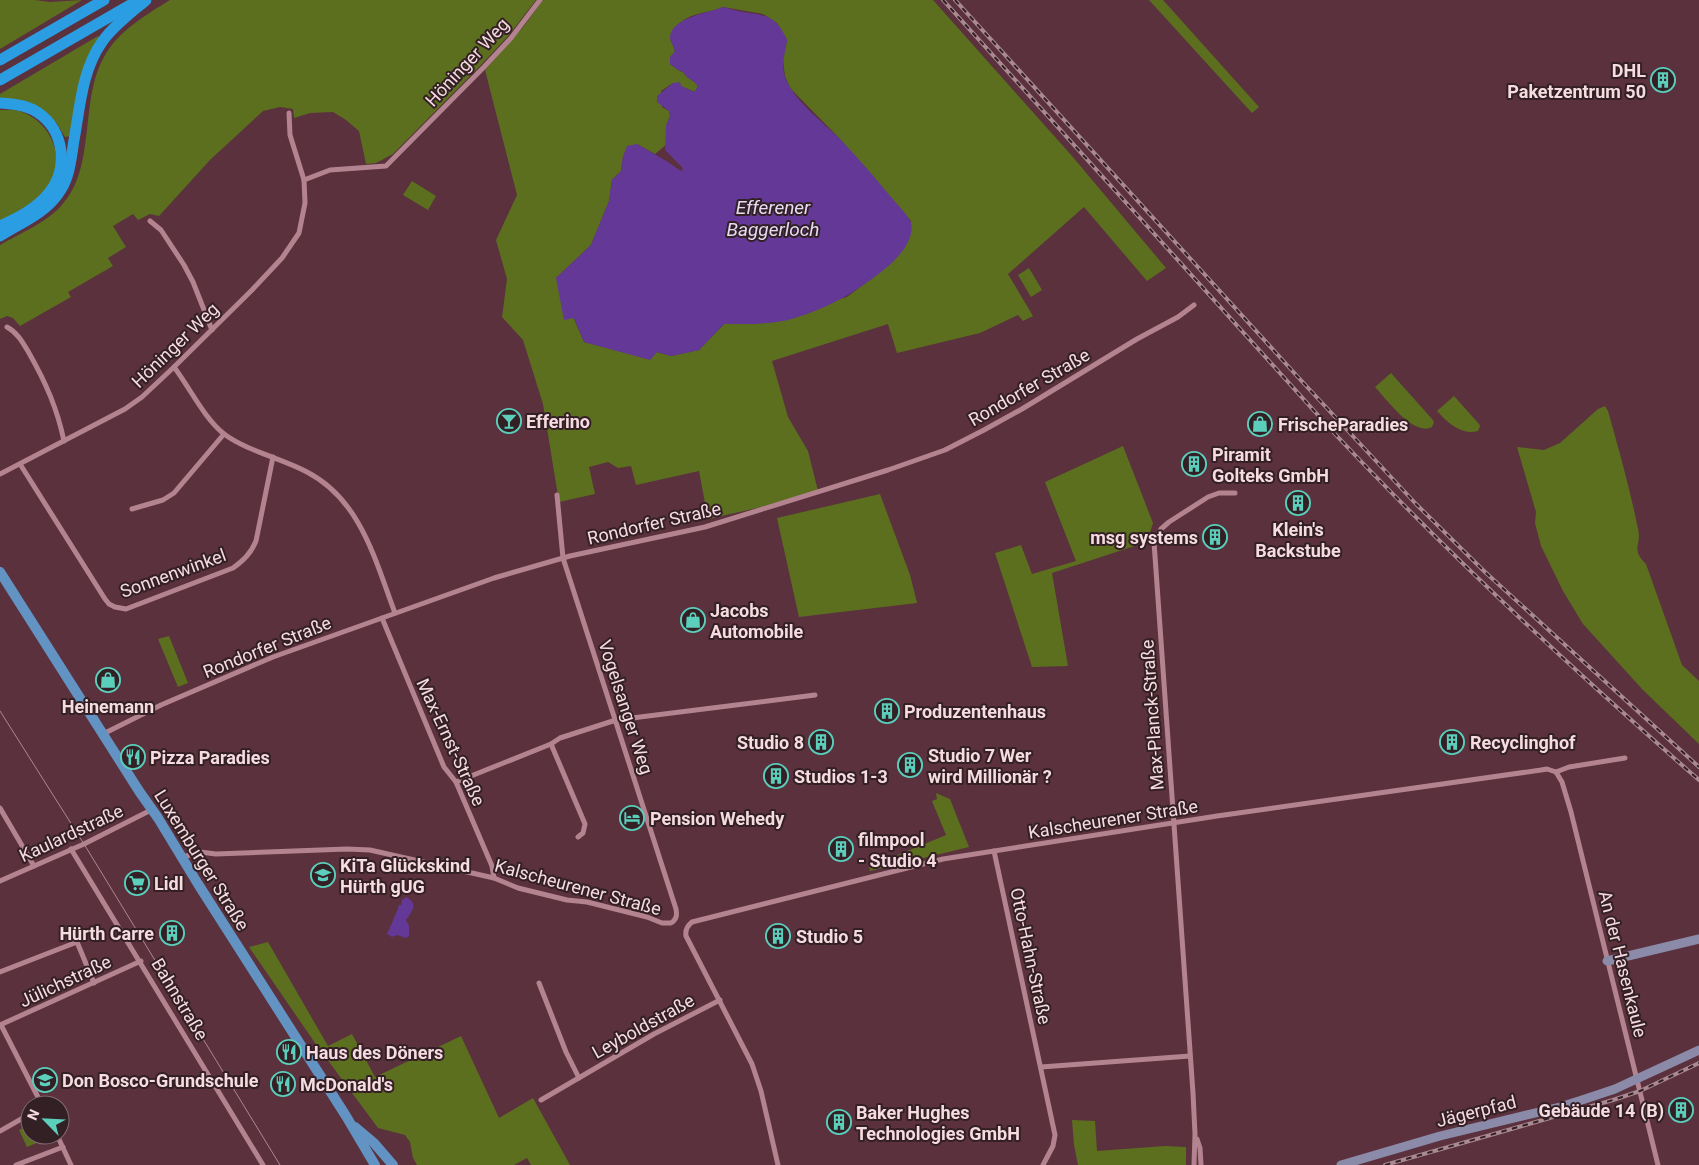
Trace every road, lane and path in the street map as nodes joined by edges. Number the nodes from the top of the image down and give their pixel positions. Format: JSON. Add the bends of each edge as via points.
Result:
{"nodes":[{"id":1,"x":104,"y":0,"type":"edge"},
{"id":2,"x":139,"y":0,"type":"edge"},
{"id":3,"x":146,"y":0,"type":"edge"},
{"id":4,"x":540,"y":0,"type":"edge"},
{"id":5,"x":0,"y":60,"type":"edge"},
{"id":6,"x":0,"y":80,"type":"edge"},
{"id":7,"x":0,"y":103,"type":"edge"},
{"id":8,"x":289,"y":113,"type":"dead end"},
{"id":9,"x":304,"y":180,"type":"junction"},
{"id":10,"x":150,"y":221,"type":"dead end"},
{"id":11,"x":0,"y":226,"type":"edge"},
{"id":12,"x":0,"y":236,"type":"edge"},
{"id":13,"x":1194,"y":305,"type":"dead end"},
{"id":14,"x":7,"y":327,"type":"dead end"},
{"id":15,"x":212,"y":330,"type":"junction"},
{"id":16,"x":174,"y":367,"type":"junction"},
{"id":17,"x":224,"y":434,"type":"junction"},
{"id":18,"x":64,"y":441,"type":"junction"},
{"id":19,"x":273,"y":457,"type":"junction"},
{"id":20,"x":20,"y":464,"type":"junction"},
{"id":21,"x":0,"y":474,"type":"edge"},
{"id":22,"x":1235,"y":493,"type":"dead end"},
{"id":23,"x":557,"y":495,"type":"dead end"},
{"id":24,"x":132,"y":509,"type":"dead end"},
{"id":25,"x":563,"y":558,"type":"junction"},
{"id":26,"x":0,"y":572,"type":"edge"},
{"id":27,"x":395,"y":613,"type":"junction"},
{"id":28,"x":382,"y":618,"type":"junction"},
{"id":29,"x":815,"y":694,"type":"dead end"},
{"id":30,"x":616,"y":720,"type":"junction"},
{"id":31,"x":103,"y":734,"type":"junction"},
{"id":32,"x":551,"y":744,"type":"junction"},
{"id":33,"x":1625,"y":758,"type":"dead end"},
{"id":34,"x":1556,"y":772,"type":"junction"},
{"id":35,"x":456,"y":782,"type":"junction"},
{"id":36,"x":0,"y":808,"type":"edge"},
{"id":37,"x":153,"y":809,"type":"junction"},
{"id":38,"x":1174,"y":824,"type":"junction"},
{"id":39,"x":578,"y":837,"type":"dead end"},
{"id":40,"x":71,"y":849,"type":"junction"},
{"id":41,"x":994,"y":851,"type":"junction"},
{"id":42,"x":182,"y":857,"type":"junction"},
{"id":43,"x":34,"y":866,"type":"junction"},
{"id":44,"x":494,"y":878,"type":"junction"},
{"id":45,"x":0,"y":881,"type":"edge"},
{"id":46,"x":671,"y":923,"type":"joint"},
{"id":47,"x":1699,"y":939,"type":"edge"},
{"id":48,"x":141,"y":961,"type":"junction"},
{"id":49,"x":1607,"y":961,"type":"junction"},
{"id":50,"x":0,"y":972,"type":"edge"},
{"id":51,"x":94,"y":983,"type":"junction"},
{"id":52,"x":539,"y":983,"type":"dead end"},
{"id":53,"x":720,"y":1000,"type":"junction"},
{"id":54,"x":1,"y":1025,"type":"edge"},
{"id":55,"x":1699,"y":1050,"type":"edge"},
{"id":56,"x":1190,"y":1056,"type":"junction"},
{"id":57,"x":1041,"y":1067,"type":"junction"},
{"id":58,"x":579,"y":1078,"type":"junction"},
{"id":59,"x":37,"y":1095,"type":"edge"},
{"id":60,"x":541,"y":1100,"type":"dead end"},
{"id":61,"x":20,"y":1120,"type":"edge"},
{"id":62,"x":349,"y":1121,"type":"junction"},
{"id":63,"x":0,"y":1131,"type":"edge"},
{"id":64,"x":1195,"y":1134,"type":"junction"},
{"id":65,"x":63,"y":1147,"type":"joint"},
{"id":66,"x":16,"y":1165,"type":"edge"},
{"id":67,"x":72,"y":1165,"type":"edge"},
{"id":68,"x":264,"y":1165,"type":"edge"},
{"id":69,"x":375,"y":1165,"type":"edge"},
{"id":70,"x":393,"y":1165,"type":"edge"},
{"id":71,"x":778,"y":1165,"type":"edge"},
{"id":72,"x":1043,"y":1165,"type":"edge"},
{"id":73,"x":1194,"y":1165,"type":"edge"},
{"id":74,"x":1201,"y":1165,"type":"edge"},
{"id":75,"x":1341,"y":1165,"type":"edge"},
{"id":76,"x":1658,"y":1165,"type":"edge"}],
"edges":[{"from":1,"to":5,"type":"highway"},
{"from":2,"to":6,"type":"highway"},
{"from":3,"to":12,"type":"highway","via":[[110,32],[96,53],[84,88],[70,168],[59,194],[44,210]]},
{"from":4,"to":9,"type":"street","name":"Höninger Weg","via":[[491,60],[386,166],[330,170]]},
{"from":7,"to":11,"type":"highway","via":[[17,104],[37,112],[51,124],[60,141],[62,166],[50,193]]},
{"from":8,"to":9,"type":"street","name":"Höninger Weg","via":[[290,135]]},
{"from":9,"to":15,"type":"street","name":"Höninger Weg","via":[[303,217],[292,245]]},
{"from":10,"to":15,"type":"street","via":[[161,230],[184,265]]},
{"from":13,"to":25,"type":"street","name":"Rondorfer Straße","via":[[1022,409],[944,450],[705,528]]},
{"from":14,"to":18,"type":"street","via":[[19,336],[45,382],[57,411]]},
{"from":15,"to":16,"type":"street","name":"Höninger Weg"},
{"from":16,"to":17,"type":"street","via":[[210,420]]},
{"from":16,"to":18,"type":"street","name":"Höninger Weg","via":[[125,409]]},
{"from":17,"to":19,"type":"street"},
{"from":17,"to":24,"type":"street","via":[[169,497]]},
{"from":18,"to":20,"type":"street","name":"Höninger Weg"},
{"from":19,"to":20,"type":"street","name":"Sonnenwinkel","via":[[256,541],[243,561],[233,568],[126,609],[109,604],[105,599]]},
{"from":19,"to":27,"type":"street","via":[[314,476],[345,502],[365,535]]},
{"from":20,"to":21,"type":"street","name":"Höninger Weg"},
{"from":22,"to":38,"type":"street","name":"Max-Planck-Straße","via":[[1219,493],[1200,502],[1161,529],[1154,542]]},
{"from":23,"to":25,"type":"street","name":"Vogelsanger Weg"},
{"from":25,"to":27,"type":"street","name":"Rondorfer Straße","via":[[511,572]]},
{"from":25,"to":30,"type":"street","name":"Vogelsanger Weg"},
{"from":26,"to":31,"type":"main road","name":"Luxemburger Straße"},
{"from":27,"to":28,"type":"street","name":"Rondorfer Straße"},
{"from":28,"to":31,"type":"street","name":"Rondorfer Straße","via":[[273,657]]},
{"from":28,"to":35,"type":"street","name":"Max-Ernst-Straße","via":[[442,764]]},
{"from":29,"to":30,"type":"street"},
{"from":30,"to":32,"type":"street","via":[[560,738]]},
{"from":30,"to":46,"type":"street","name":"Vogelsanger Weg","via":[[676,909],[677,916]]},
{"from":31,"to":37,"type":"main road","name":"Luxemburger Straße"},
{"from":32,"to":35,"type":"street"},
{"from":32,"to":39,"type":"street","via":[[585,824],[583,833]]},
{"from":33,"to":34,"type":"street","name":"Kalscheurener Straße"},
{"from":34,"to":38,"type":"street","name":"Kalscheurener Straße","via":[[1548,769]]},
{"from":34,"to":49,"type":"street","name":"An der Hasenkaule","via":[[1571,812]]},
{"from":35,"to":44,"type":"street","name":"Max-Ernst-Straße","via":[[492,866]]},
{"from":36,"to":43,"type":"street"},
{"from":37,"to":40,"type":"street","name":"Kaulardstraße"},
{"from":37,"to":42,"type":"main road","name":"Luxemburger Straße"},
{"from":38,"to":41,"type":"street","name":"Kalscheurener Straße"},
{"from":38,"to":56,"type":"street","name":"Max-Planck-Straße"},
{"from":40,"to":43,"type":"street","name":"Kaulardstraße"},
{"from":40,"to":48,"type":"street","name":"Bahnstraße"},
{"from":41,"to":53,"type":"street","name":"Kalscheurener Straße","via":[[943,859],[689,924],[685,932]]},
{"from":41,"to":57,"type":"street","name":"Otto-Hahn-Straße"},
{"from":42,"to":44,"type":"street","name":"Kalscheurener Straße","via":[[200,852],[355,848]]},
{"from":42,"to":62,"type":"main road","name":"Luxemburger Straße"},
{"from":43,"to":45,"type":"street","name":"Kaulardstraße"},
{"from":44,"to":46,"type":"street","name":"Kalscheurener Straße","via":[[518,888]]},
{"from":47,"to":49,"type":"main road"},
{"from":48,"to":51,"type":"street","name":"Jülichstraße"},
{"from":48,"to":68,"type":"street","name":"Bahnstraße"},
{"from":49,"to":76,"type":"street","name":"An der Hasenkaule"},
{"from":50,"to":51,"type":"street","via":[[78,942]]},
{"from":51,"to":54,"type":"street","name":"Jülichstraße"},
{"from":52,"to":58,"type":"street","name":"Leyboldstraße"},
{"from":53,"to":58,"type":"street","name":"Leyboldstraße"},
{"from":53,"to":71,"type":"street","via":[[756,1074]]},
{"from":54,"to":59,"type":"street"},
{"from":55,"to":75,"type":"main road","name":"Jägerpfad","via":[[1615,1089],[1585,1099]]},
{"from":56,"to":57,"type":"street"},
{"from":56,"to":64,"type":"street","name":"Max-Planck-Straße"},
{"from":57,"to":72,"type":"street","name":"Otto-Hahn-Straße","via":[[1055,1136]]},
{"from":58,"to":60,"type":"street","name":"Leyboldstraße"},
{"from":61,"to":63,"type":"street"},
{"from":62,"to":69,"type":"main road","name":"Luxemburger Straße"},
{"from":62,"to":70,"type":"main road","via":[[374,1142]]},
{"from":64,"to":73,"type":"street","name":"Max-Planck-Straße"},
{"from":64,"to":74,"type":"street","name":"Max-Planck-Straße"},
{"from":65,"to":66,"type":"street"},
{"from":65,"to":67,"type":"street"}]}
